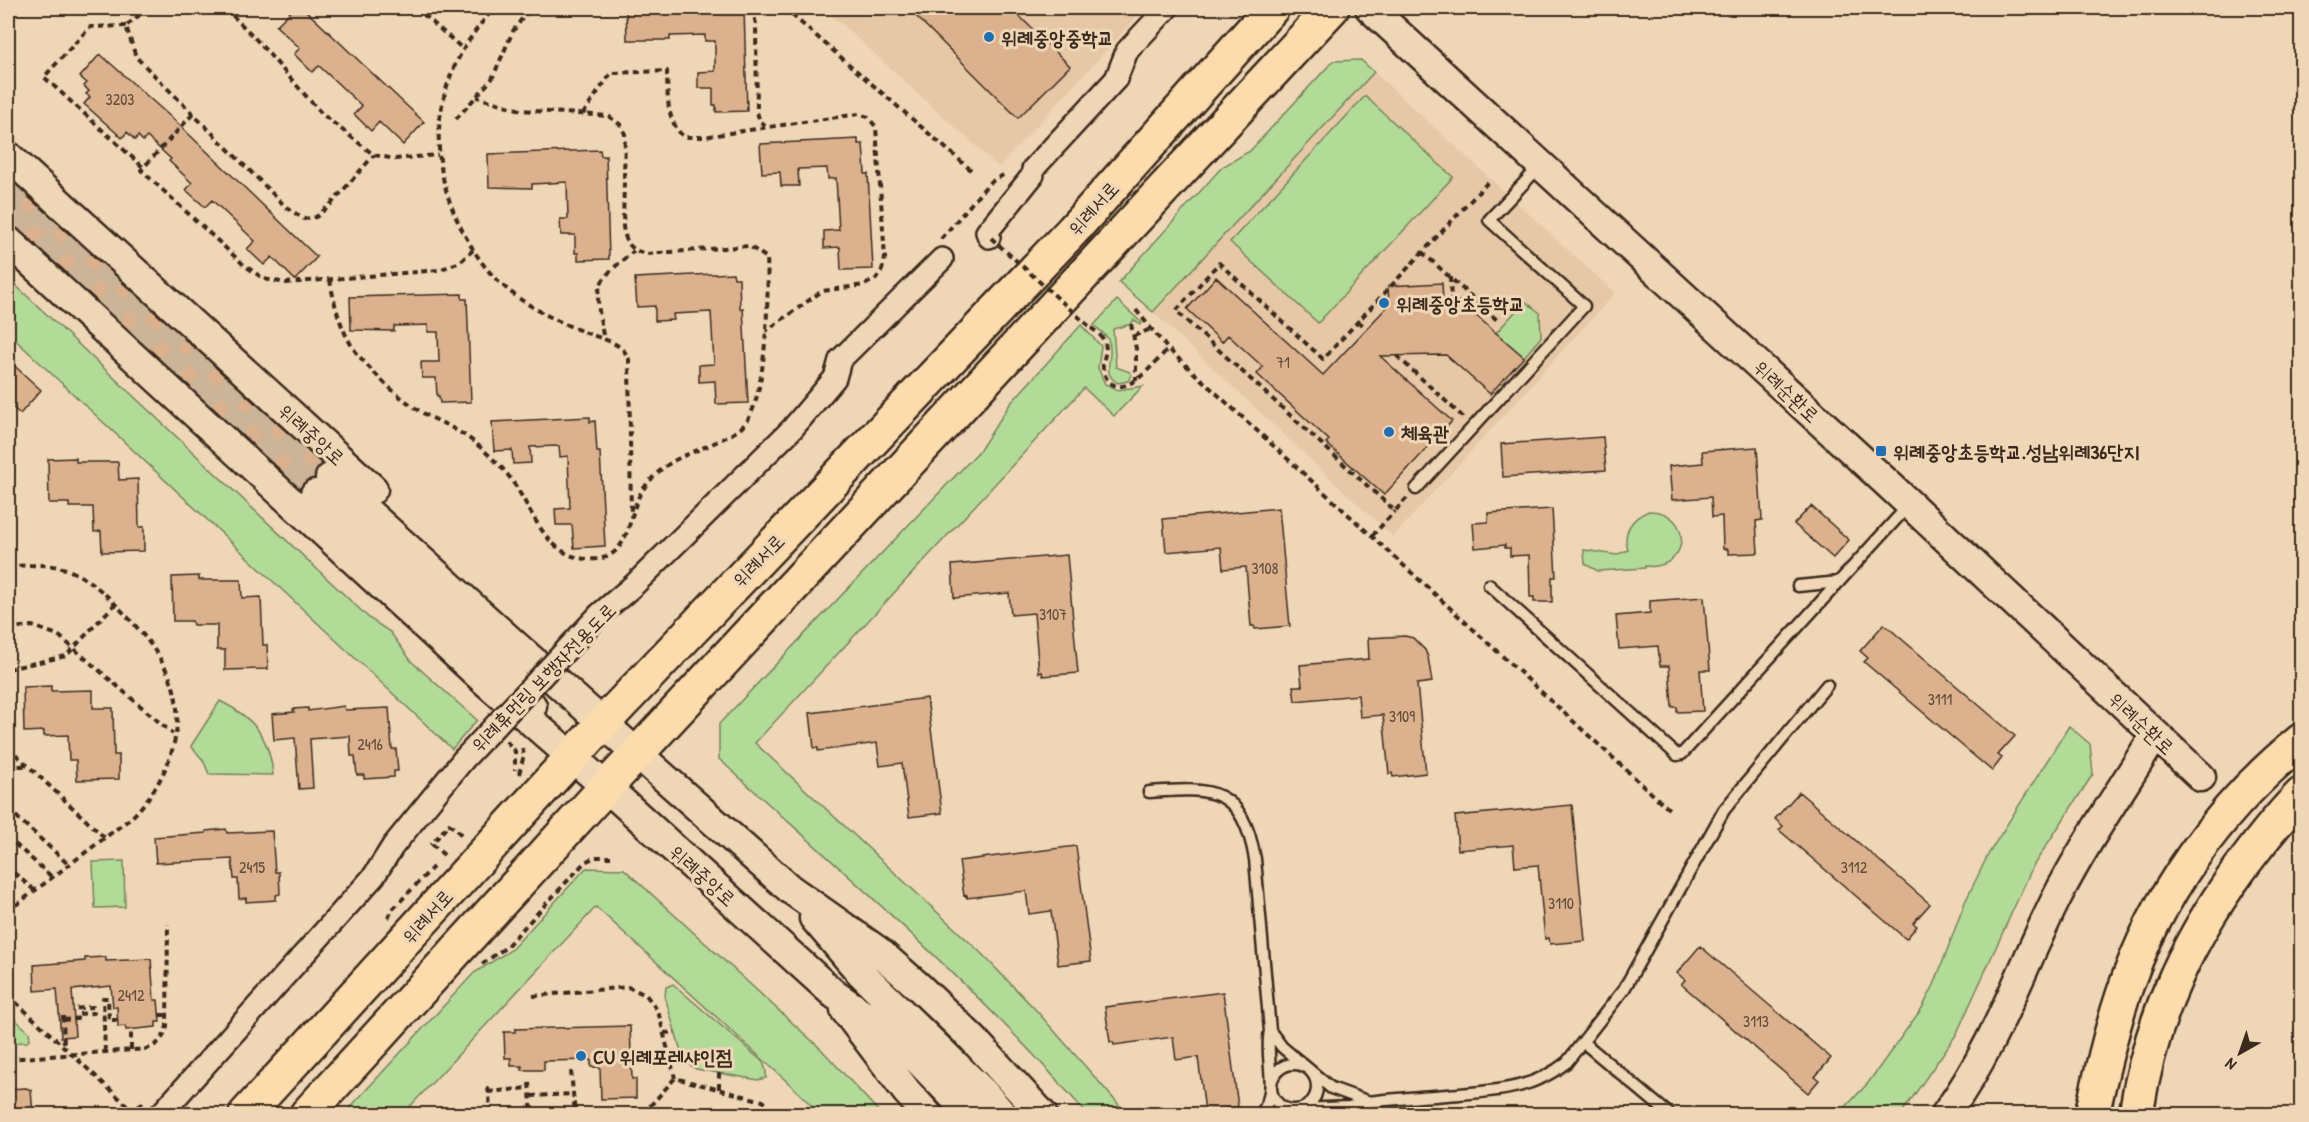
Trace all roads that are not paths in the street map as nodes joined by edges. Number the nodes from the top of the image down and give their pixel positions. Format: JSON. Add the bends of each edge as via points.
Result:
{"nodes":[{"id":1,"x":1167,"y":8,"type":"edge"},
{"id":2,"x":1272,"y":8,"type":"edge"},
{"id":3,"x":1332,"y":8,"type":"edge"},
{"id":4,"x":1370,"y":8,"type":"edge"},
{"id":5,"x":8,"y":156,"type":"edge"},
{"id":6,"x":1541,"y":165,"type":"junction"},
{"id":7,"x":18,"y":172,"type":"edge"},
{"id":8,"x":990,"y":238,"type":"road end"},
{"id":9,"x":8,"y":241,"type":"edge"},
{"id":10,"x":942,"y":259,"type":"dead end"},
{"id":11,"x":1416,"y":489,"type":"road end"},
{"id":12,"x":1909,"y":505,"type":"junction"},
{"id":13,"x":1839,"y":582,"type":"junction"},
{"id":14,"x":1489,"y":585,"type":"dead end"},
{"id":15,"x":1798,"y":586,"type":"dead end"},
{"id":16,"x":1827,"y":685,"type":"dead end"},
{"id":17,"x":603,"y":723,"type":"junction"},
{"id":18,"x":2155,"y":735,"type":"junction"},
{"id":19,"x":2301,"y":740,"type":"edge"},
{"id":20,"x":638,"y":754,"type":"junction"},
{"id":21,"x":572,"y":758,"type":"junction"},
{"id":22,"x":2201,"y":777,"type":"dead end"},
{"id":23,"x":606,"y":787,"type":"junction"},
{"id":24,"x":1149,"y":792,"type":"dead end"},
{"id":25,"x":2301,"y":795,"type":"edge"},
{"id":26,"x":790,"y":889,"type":"junction"},
{"id":27,"x":834,"y":994,"type":"junction"},
{"id":28,"x":1270,"y":1030,"type":"junction"},
{"id":29,"x":1583,"y":1042,"type":"junction"},
{"id":30,"x":1306,"y":1068,"type":"junction"},
{"id":31,"x":1272,"y":1085,"type":"junction"},
{"id":32,"x":1367,"y":1101,"type":"junction"},
{"id":33,"x":1301,"y":1109,"type":"junction"},
{"id":34,"x":161,"y":1114,"type":"edge"},
{"id":35,"x":246,"y":1114,"type":"edge"},
{"id":36,"x":307,"y":1114,"type":"edge"},
{"id":37,"x":927,"y":1114,"type":"edge"},
{"id":38,"x":970,"y":1114,"type":"edge"},
{"id":39,"x":1002,"y":1114,"type":"edge"},
{"id":40,"x":1042,"y":1114,"type":"edge"},
{"id":41,"x":1262,"y":1114,"type":"edge"},
{"id":42,"x":1279,"y":1114,"type":"edge"},
{"id":43,"x":1669,"y":1114,"type":"edge"},
{"id":44,"x":1946,"y":1114,"type":"edge"},
{"id":45,"x":2092,"y":1114,"type":"edge"},
{"id":46,"x":2136,"y":1114,"type":"edge"}],
"edges":[{"from":1,"to":8,"type":"street","via":[[1127,51],[1116,79],[1033,169],[1033,175],[987,232]]},
{"from":2,"to":17,"type":"main road","name":"위례서로","via":[[1073,230]]},
{"from":3,"to":20,"type":"main road","name":"위례서로"},
{"from":4,"to":6,"type":"main road","name":"위례순환로"},
{"from":5,"to":7,"type":"main road","name":"위례중앙로"},
{"from":6,"to":11,"type":"lane","via":[[1489,220],[1584,306]]},
{"from":6,"to":12,"type":"main road","name":"위례순환로"},
{"from":7,"to":17,"type":"main road","name":"위례중앙로","via":[[534,637]]},
{"from":9,"to":21,"type":"main road","name":"위례중앙로"},
{"from":10,"to":34,"type":"street","name":"위례휴먼링 보행자전용도로","bridge":true,"via":[[840,360],[835,378],[792,429],[600,614],[463,760],[393,846],[374,876]]},
{"from":12,"to":13,"type":"lane"},
{"from":12,"to":18,"type":"main road","name":"위례순환로"},
{"from":13,"to":14,"type":"lane","via":[[1677,755]]},
{"from":13,"to":15,"type":"lane"},
{"from":16,"to":29,"type":"lane","via":[[1724,810],[1624,989]]},
{"from":17,"to":20,"type":"main road","name":"위례중앙로"},
{"from":17,"to":21,"type":"main road","name":"위례서로"},
{"from":17,"to":21,"type":"main road","name":"위례중앙로","via":[[323,486],[500,663]]},
{"from":18,"to":22,"type":"main road","name":"위례순환로"},
{"from":18,"to":44,"type":"main road","via":[[2090,838],[2057,898],[1985,1054]]},
{"from":19,"to":45,"type":"main road","via":[[2259,778],[2214,828],[2164,903],[2123,994]]},
{"from":20,"to":23,"type":"main road","name":"위례서로"},
{"from":20,"to":26,"type":"main road","name":"위례중앙로"},
{"from":21,"to":23,"type":"main road","name":"위례중앙로"},
{"from":21,"to":35,"type":"main road","name":"위례서로"},
{"from":23,"to":27,"type":"main road","name":"위례중앙로"},
{"from":23,"to":36,"type":"main road","name":"위례서로"},
{"from":24,"to":28,"type":"lane","via":[[1193,788],[1208,791],[1223,798],[1242,818],[1255,859]]},
{"from":25,"to":46,"type":"main road","via":[[2242,867],[2187,951],[2153,1035]]},
{"from":26,"to":39,"type":"main road","name":"위례중앙로","via":[[859,972]]},
{"from":26,"to":40,"type":"main road","name":"위례중앙로","via":[[878,951],[919,987]]},
{"from":27,"to":37,"type":"main road","name":"위례중앙로"},
{"from":27,"to":38,"type":"main road","name":"위례중앙로","via":[[894,1035]]},
{"from":28,"to":30,"type":"lane"},
{"from":28,"to":31,"type":"lane"},
{"from":29,"to":32,"type":"lane","via":[[1556,1071],[1518,1087]]},
{"from":29,"to":43,"type":"lane"},
{"from":30,"to":31,"type":"lane","via":[[1284,1067]]},
{"from":30,"to":32,"type":"lane","via":[[1331,1088]]},
{"from":30,"to":33,"type":"lane","via":[[1317,1086],[1313,1100]]},
{"from":31,"to":33,"type":"lane","via":[[1280,1105]]},
{"from":31,"to":41,"type":"lane"},
{"from":32,"to":33,"type":"lane","via":[[1349,1107]]},
{"from":33,"to":42,"type":"lane"}]}
